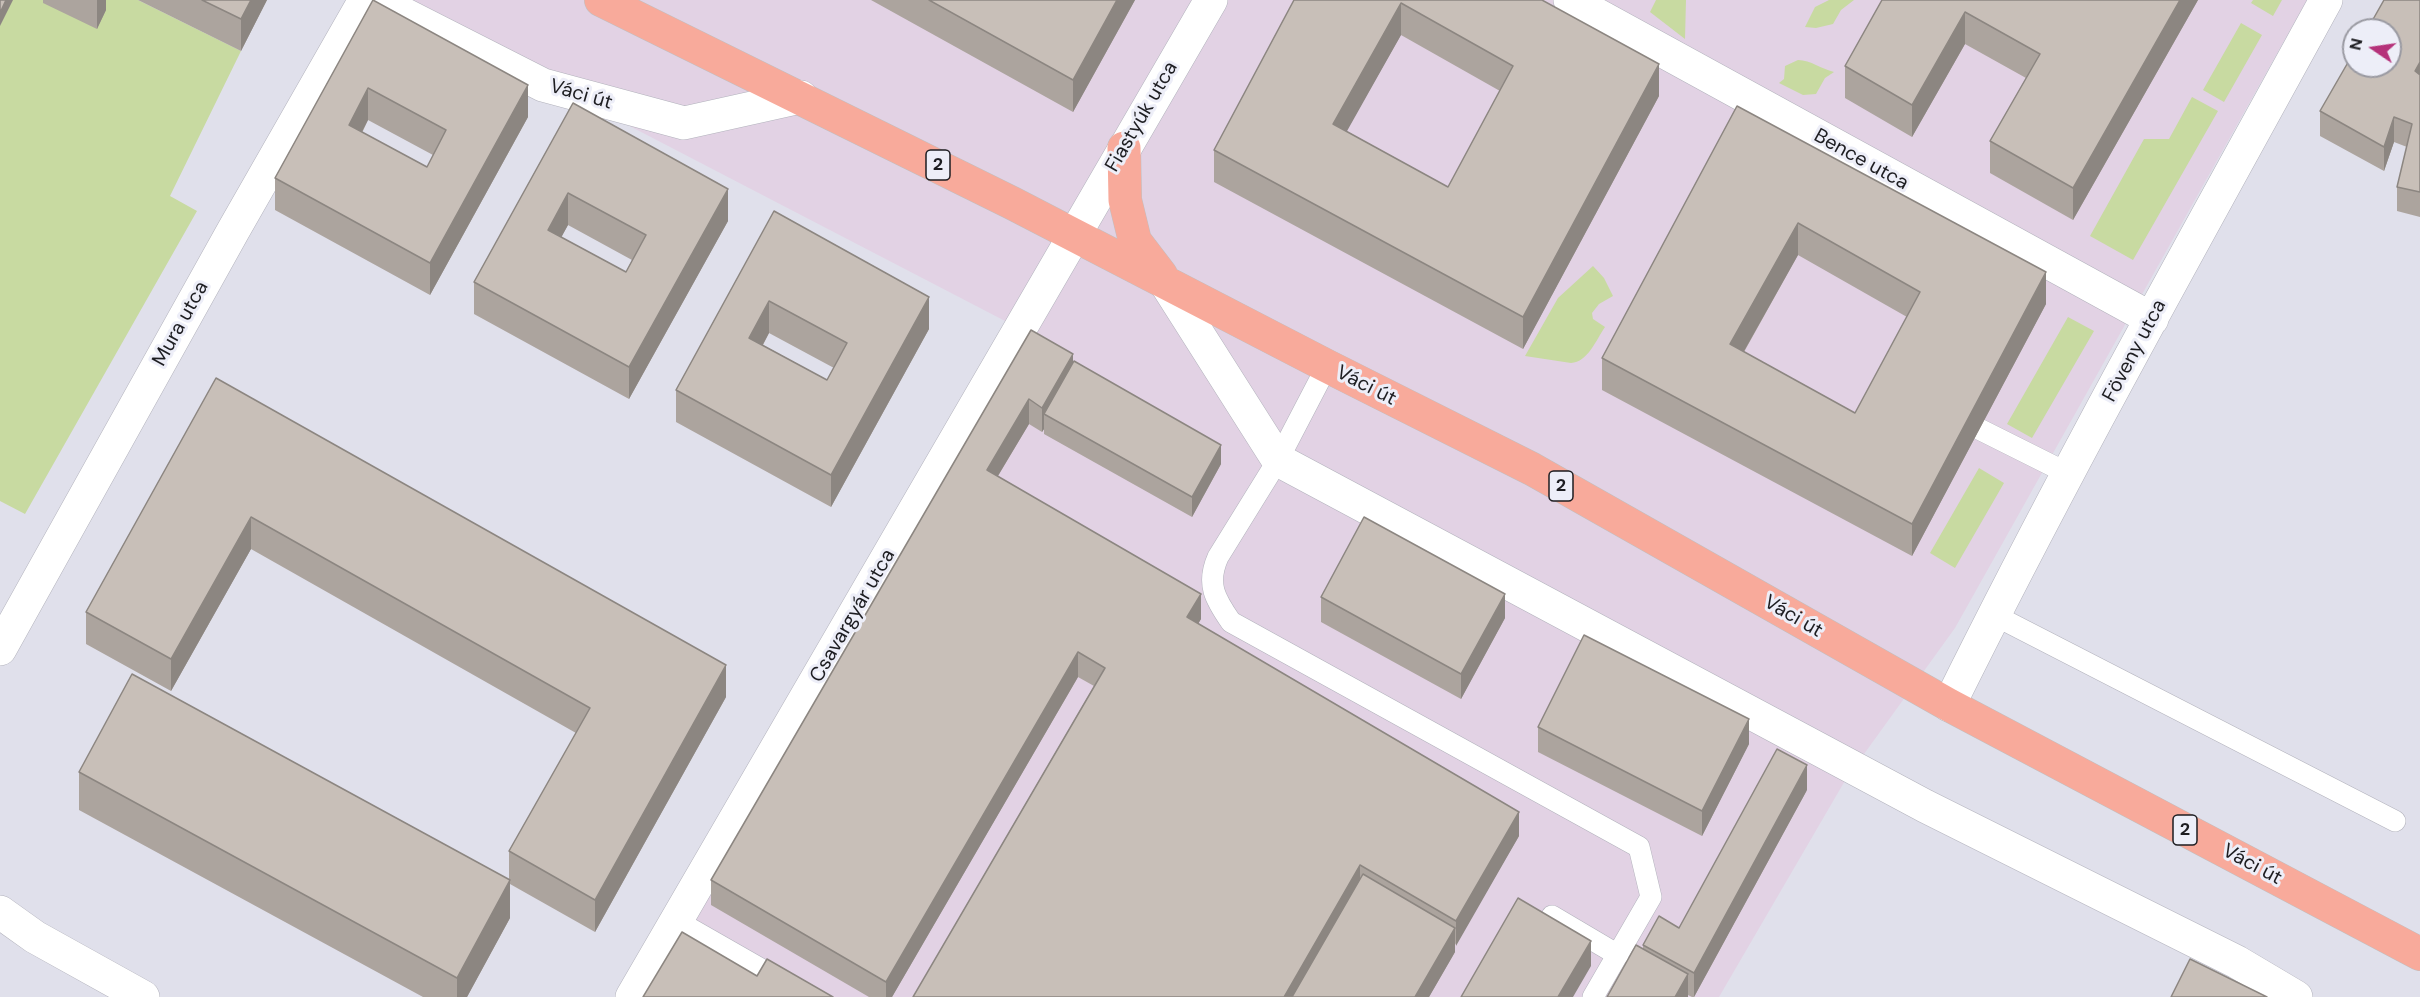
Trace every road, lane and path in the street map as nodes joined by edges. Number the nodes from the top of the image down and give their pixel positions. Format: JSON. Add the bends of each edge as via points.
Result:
{"nodes":[{"id":1,"x":365,"y":0,"type":"edge"},
{"id":2,"x":376,"y":0,"type":"edge"},
{"id":3,"x":601,"y":0,"type":"edge"},
{"id":4,"x":1211,"y":0,"type":"edge"},
{"id":5,"x":1570,"y":0,"type":"edge"},
{"id":6,"x":2326,"y":0,"type":"edge"},
{"id":7,"x":801,"y":98,"type":"junction"},
{"id":8,"x":1124,"y":148,"type":"junction"},
{"id":9,"x":1073,"y":235,"type":"junction"},
{"id":10,"x":1165,"y":282,"type":"junction"},
{"id":11,"x":2152,"y":319,"type":"junction"},
{"id":12,"x":1327,"y":366,"type":"junction"},
{"id":13,"x":1979,"y":429,"type":"edge"},
{"id":14,"x":1278,"y":460,"type":"junction"},
{"id":15,"x":2069,"y":474,"type":"junction"},
{"id":16,"x":1994,"y":615,"type":"junction"},
{"id":17,"x":0,"y":649,"type":"edge"},
{"id":18,"x":1949,"y":705,"type":"junction"},
{"id":19,"x":2395,"y":820,"type":"dead end"},
{"id":20,"x":0,"y":912,"type":"edge"},
{"id":21,"x":1552,"y":916,"type":"edge"},
{"id":22,"x":677,"y":921,"type":"junction"},
{"id":23,"x":0,"y":927,"type":"edge"},
{"id":24,"x":35,"y":937,"type":"junction"},
{"id":25,"x":2420,"y":954,"type":"edge"},
{"id":26,"x":1618,"y":955,"type":"junction"},
{"id":27,"x":143,"y":997,"type":"edge"},
{"id":28,"x":632,"y":997,"type":"edge"},
{"id":29,"x":810,"y":997,"type":"edge"},
{"id":30,"x":1593,"y":997,"type":"edge"},
{"id":31,"x":2296,"y":997,"type":"edge"}],
"edges":[{"from":1,"to":17,"type":"street","name":"Mura utca"},
{"from":2,"to":7,"type":"street","name":"Váci út","via":[[543,85],[684,123]]},
{"from":3,"to":7,"type":"main road","name":"Váci út","number":"2"},
{"from":4,"to":8,"type":"street","name":"Fiastyúk utca"},
{"from":5,"to":11,"type":"street","name":"Bence utca"},
{"from":6,"to":11,"type":"street","name":"Föveny utca"},
{"from":7,"to":9,"type":"main road","name":"Váci út","number":"2"},
{"from":8,"to":9,"type":"street","name":"Fiastyúk utca"},
{"from":8,"to":10,"type":"main road","via":[[1125,200],[1135,241]]},
{"from":9,"to":10,"type":"main road","name":"Váci út","number":"2"},
{"from":9,"to":22,"type":"street","name":"Csavargyár utca"},
{"from":10,"to":12,"type":"main road","name":"Váci út","number":"2"},
{"from":10,"to":14,"type":"street"},
{"from":11,"to":15,"type":"street","name":"Föveny utca"},
{"from":12,"to":14,"type":"lane"},
{"from":12,"to":18,"type":"main road","name":"Váci út","number":"2","via":[[1532,469]]},
{"from":13,"to":15,"type":"lane"},
{"from":14,"to":26,"type":"lane","via":[[1218,557],[1212,572],[1216,601],[1231,622],[1639,847],[1651,897]]},
{"from":14,"to":31,"type":"street","via":[[1925,806],[2237,962]]},
{"from":15,"to":16,"type":"street","name":"Föveny utca"},
{"from":16,"to":18,"type":"street","name":"Föveny utca"},
{"from":16,"to":19,"type":"lane","via":[[2272,747]]},
{"from":18,"to":25,"type":"main road","name":"Váci út","number":"2"},
{"from":20,"to":24,"type":"street"},
{"from":21,"to":26,"type":"lane"},
{"from":22,"to":28,"type":"street","name":"Csavargyár utca"},
{"from":22,"to":29,"type":"lane"},
{"from":23,"to":24,"type":"street"},
{"from":24,"to":27,"type":"street"},
{"from":26,"to":30,"type":"lane"}]}
